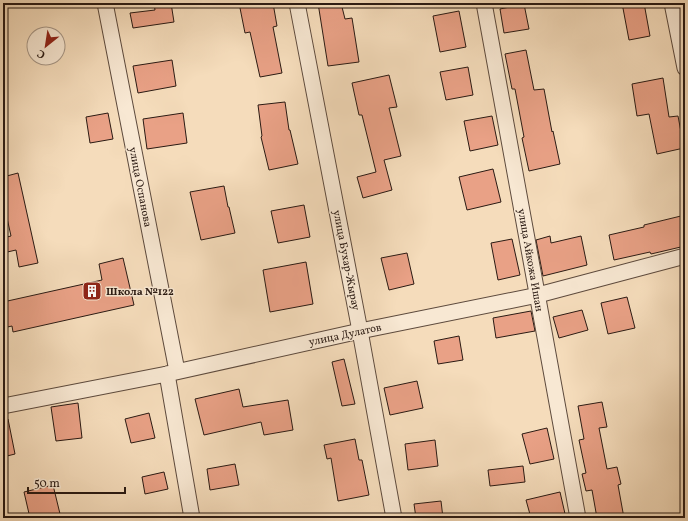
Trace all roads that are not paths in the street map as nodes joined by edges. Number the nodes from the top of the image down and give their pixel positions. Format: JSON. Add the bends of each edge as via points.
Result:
{"nodes":[{"id":1,"x":105,"y":3,"type":"edge"},
{"id":2,"x":297,"y":3,"type":"edge"},
{"id":3,"x":484,"y":3,"type":"edge"},
{"id":4,"x":672,"y":3,"type":"edge"},
{"id":5,"x":685,"y":68,"type":"edge"},
{"id":6,"x":685,"y":256,"type":"edge"},
{"id":7,"x":538,"y":295,"type":"junction"},
{"id":8,"x":360,"y":331,"type":"junction"},
{"id":9,"x":172,"y":372,"type":"junction"},
{"id":10,"x":3,"y":406,"type":"edge"},
{"id":11,"x":192,"y":518,"type":"edge"},
{"id":12,"x":394,"y":518,"type":"edge"},
{"id":13,"x":578,"y":518,"type":"edge"}],
"edges":[{"from":1,"to":9,"type":"street","name":"улица Оспанова"},
{"from":2,"to":8,"type":"street","name":"улица Бухар-Жырау"},
{"from":3,"to":7,"type":"street","name":"улица Айкожа Ишан"},
{"from":4,"to":5,"type":"street"},
{"from":6,"to":7,"type":"street","name":"улица Дулатов"},
{"from":7,"to":8,"type":"street","name":"улица Дулатов"},
{"from":7,"to":13,"type":"street","name":"улица Айкожа Ишан"},
{"from":8,"to":9,"type":"street","name":"улица Дулатов"},
{"from":8,"to":12,"type":"street","name":"улица Бухар-Жырау"},
{"from":9,"to":10,"type":"street","name":"улица Дулатов"},
{"from":9,"to":11,"type":"street","name":"улица Оспанова"}]}
